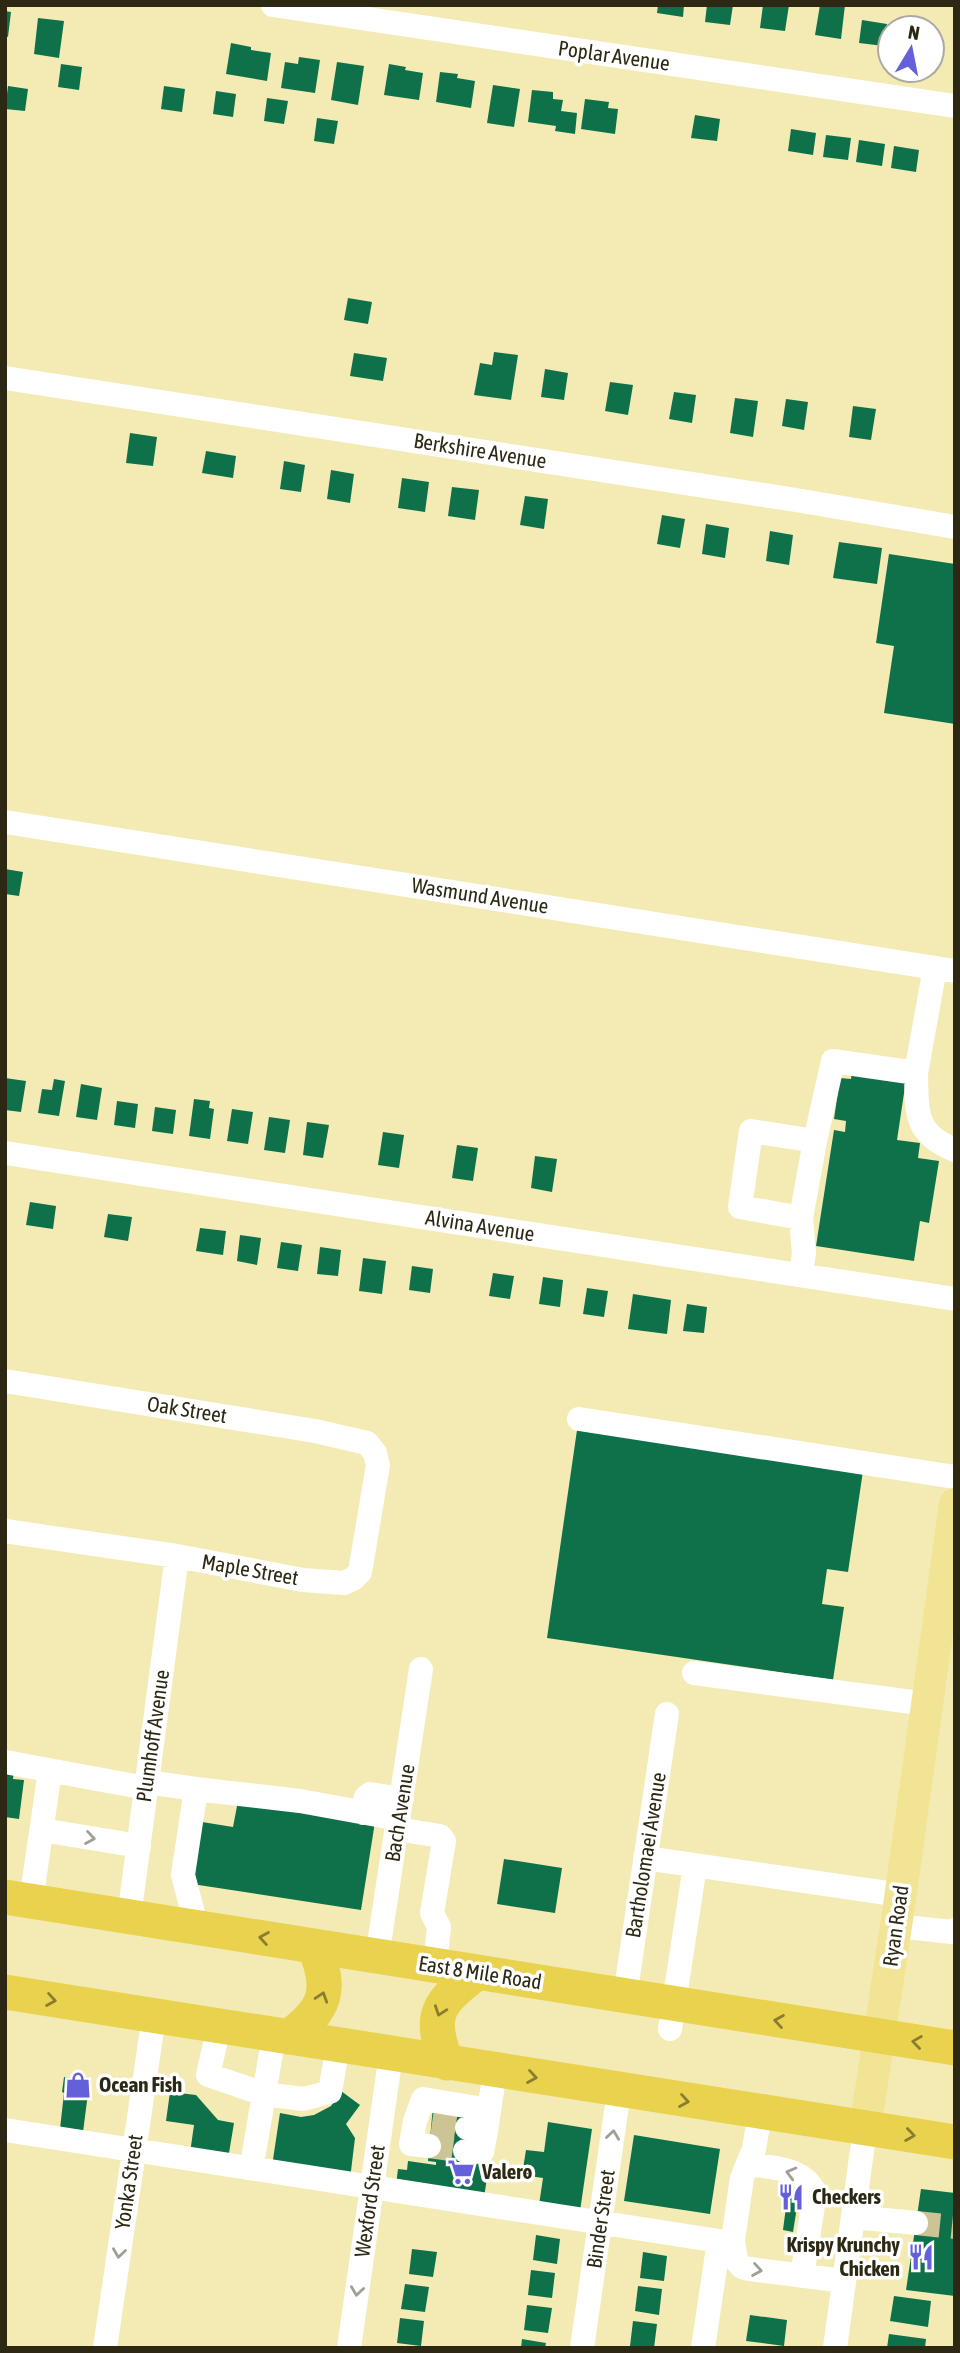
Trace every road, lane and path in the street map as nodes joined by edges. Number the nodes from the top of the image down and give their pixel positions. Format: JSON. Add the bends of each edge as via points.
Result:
{"nodes":[{"id":1,"x":273,"y":5,"type":"edge"},
{"id":2,"x":955,"y":106,"type":"edge"},
{"id":3,"x":5,"y":378,"type":"edge"},
{"id":4,"x":955,"y":527,"type":"edge"},
{"id":5,"x":5,"y":822,"type":"edge"},
{"id":6,"x":945,"y":969,"type":"edge"},
{"id":7,"x":916,"y":1073,"type":"junction"},
{"id":8,"x":815,"y":1141,"type":"junction"},
{"id":9,"x":955,"y":1150,"type":"edge"},
{"id":10,"x":5,"y":1153,"type":"edge"},
{"id":11,"x":801,"y":1218,"type":"junction"},
{"id":12,"x":801,"y":1275,"type":"junction"},
{"id":13,"x":955,"y":1299,"type":"edge"},
{"id":14,"x":5,"y":1381,"type":"edge"},
{"id":15,"x":579,"y":1419,"type":"dead end"},
{"id":16,"x":367,"y":1443,"type":"joint"},
{"id":17,"x":955,"y":1477,"type":"edge"},
{"id":18,"x":955,"y":1504,"type":"edge"},
{"id":19,"x":5,"y":1531,"type":"edge"},
{"id":20,"x":177,"y":1556,"type":"junction"},
{"id":21,"x":421,"y":1669,"type":"dead end"},
{"id":22,"x":694,"y":1673,"type":"dead end"},
{"id":23,"x":927,"y":1704,"type":"junction"},
{"id":24,"x":667,"y":1714,"type":"dead end"},
{"id":25,"x":5,"y":1762,"type":"edge"},
{"id":26,"x":50,"y":1771,"type":"junction"},
{"id":27,"x":147,"y":1785,"type":"junction"},
{"id":28,"x":196,"y":1789,"type":"junction"},
{"id":29,"x":399,"y":1816,"type":"junction"},
{"id":30,"x":42,"y":1830,"type":"junction"},
{"id":31,"x":139,"y":1846,"type":"junction"},
{"id":32,"x":645,"y":1858,"type":"junction"},
{"id":33,"x":695,"y":1866,"type":"junction"},
{"id":34,"x":901,"y":1895,"type":"junction"},
{"id":35,"x":18,"y":1899,"type":"edge"},
{"id":36,"x":129,"y":1917,"type":"junction"},
{"id":37,"x":897,"y":1926,"type":"junction"},
{"id":38,"x":197,"y":1928,"type":"junction"},
{"id":39,"x":954,"y":1935,"type":"edge"},
{"id":40,"x":314,"y":1946,"type":"junction"},
{"id":41,"x":377,"y":1957,"type":"junction"},
{"id":42,"x":435,"y":1966,"type":"junction"},
{"id":43,"x":477,"y":1973,"type":"junction"},
{"id":44,"x":5,"y":1992,"type":"edge"},
{"id":45,"x":625,"y":1996,"type":"junction"},
{"id":46,"x":154,"y":2016,"type":"junction"},
{"id":47,"x":672,"y":2017,"type":"junction"},
{"id":48,"x":219,"y":2027,"type":"junction"},
{"id":49,"x":281,"y":2036,"type":"junction"},
{"id":50,"x":880,"y":2036,"type":"junction"},
{"id":51,"x":338,"y":2045,"type":"junction"},
{"id":52,"x":955,"y":2048,"type":"edge"},
{"id":53,"x":391,"y":2054,"type":"junction"},
{"id":54,"x":447,"y":2063,"type":"junction"},
{"id":55,"x":495,"y":2071,"type":"junction"},
{"id":56,"x":619,"y":2091,"type":"junction"},
{"id":57,"x":264,"y":2094,"type":"junction"},
{"id":58,"x":760,"y":2113,"type":"junction"},
{"id":59,"x":383,"y":2116,"type":"junction"},
{"id":60,"x":865,"y":2129,"type":"junction"},
{"id":61,"x":5,"y":2130,"type":"edge"},
{"id":62,"x":955,"y":2142,"type":"edge"},
{"id":63,"x":134,"y":2151,"type":"junction"},
{"id":64,"x":254,"y":2153,"type":"dead end"},
{"id":65,"x":748,"y":2165,"type":"junction"},
{"id":66,"x":372,"y":2188,"type":"junction"},
{"id":67,"x":853,"y":2217,"type":"junction"},
{"id":68,"x":600,"y":2222,"type":"junction"},
{"id":69,"x":916,"y":2223,"type":"tunnel mouth"},
{"id":70,"x":802,"y":2276,"type":"junction"},
{"id":71,"x":844,"y":2281,"type":"junction"},
{"id":72,"x":105,"y":2348,"type":"edge"},
{"id":73,"x":349,"y":2348,"type":"edge"},
{"id":74,"x":582,"y":2348,"type":"edge"},
{"id":75,"x":703,"y":2348,"type":"edge"},
{"id":76,"x":835,"y":2348,"type":"edge"}],
"edges":[{"from":1,"to":2,"type":"street","name":"Poplar Avenue"},
{"from":3,"to":4,"type":"street","name":"Berkshire Avenue"},
{"from":5,"to":6,"type":"street","name":"Wasmund Avenue"},
{"from":6,"to":7,"type":"street"},
{"from":7,"to":8,"type":"street","via":[[833,1061]]},
{"from":7,"to":9,"type":"street","via":[[922,1127],[933,1139]]},
{"from":8,"to":11,"type":"street"},
{"from":8,"to":11,"type":"street","via":[[751,1131],[740,1207]]},
{"from":10,"to":12,"type":"street","name":"Alvina Avenue"},
{"from":11,"to":12,"type":"street"},
{"from":12,"to":13,"type":"street","name":"Alvina Avenue"},
{"from":14,"to":16,"type":"street","name":"Oak Street"},
{"from":15,"to":17,"type":"street"},
{"from":16,"to":20,"type":"street","name":"Maple Street","via":[[378,1465],[360,1572],[353,1579],[344,1583],[303,1580]]},
{"from":18,"to":23,"type":"main road","name":"Ryan Road"},
{"from":19,"to":20,"type":"street","name":"Maple Street"},
{"from":20,"to":27,"type":"street","name":"Plumhoff Avenue"},
{"from":21,"to":29,"type":"street","name":"Bach Avenue"},
{"from":22,"to":23,"type":"street"},
{"from":23,"to":34,"type":"main road","name":"Ryan Road"},
{"from":24,"to":32,"type":"street","name":"Bartholomaei Avenue"},
{"from":25,"to":26,"type":"street"},
{"from":26,"to":27,"type":"street"},
{"from":26,"to":30,"type":"street"},
{"from":27,"to":28,"type":"street"},
{"from":27,"to":31,"type":"street","name":"Plumhoff Avenue"},
{"from":28,"to":29,"type":"street"},
{"from":28,"to":38,"type":"street","via":[[183,1875]]},
{"from":29,"to":41,"type":"street","name":"Bach Avenue"},
{"from":29,"to":42,"type":"street","via":[[444,1841],[432,1913],[439,1927]]},
{"from":30,"to":31,"type":"street","one_way":true},
{"from":30,"to":35,"type":"street"},
{"from":31,"to":36,"type":"street","name":"Plumhoff Avenue"},
{"from":32,"to":33,"type":"street"},
{"from":32,"to":45,"type":"street","name":"Bartholomaei Avenue"},
{"from":33,"to":34,"type":"street"},
{"from":33,"to":47,"type":"street"},
{"from":34,"to":37,"type":"main road","name":"Ryan Road"},
{"from":35,"to":36,"type":"highway","name":"East 8 Mile Road"},
{"from":36,"to":38,"type":"highway","name":"East 8 Mile Road"},
{"from":37,"to":39,"type":"street"},
{"from":37,"to":50,"type":"main road","name":"Ryan Road"},
{"from":40,"to":38,"type":"highway","name":"East 8 Mile Road","one_way":true},
{"from":40,"to":41,"type":"highway","name":"East 8 Mile Road"},
{"from":49,"to":40,"type":"highway","one_way":true,"via":[[306,2024],[323,2000],[325,1978]]},
{"from":41,"to":42,"type":"highway","name":"East 8 Mile Road"},
{"from":42,"to":43,"type":"highway","name":"East 8 Mile Road"},
{"from":43,"to":45,"type":"highway","name":"East 8 Mile Road"},
{"from":43,"to":54,"type":"highway","one_way":true,"via":[[444,1999],[439,2009],[437,2031]]},
{"from":44,"to":46,"type":"highway","one_way":true},
{"from":45,"to":47,"type":"highway","name":"East 8 Mile Road"},
{"from":46,"to":48,"type":"highway"},
{"from":46,"to":63,"type":"street","name":"Yonka Street"},
{"from":50,"to":47,"type":"highway","name":"East 8 Mile Road","one_way":true},
{"from":48,"to":49,"type":"highway"},
{"from":48,"to":57,"type":"street","via":[[208,2075]]},
{"from":49,"to":51,"type":"highway"},
{"from":49,"to":57,"type":"street"},
{"from":52,"to":50,"type":"highway","name":"East 8 Mile Road","one_way":true},
{"from":50,"to":60,"type":"main road","name":"Ryan Road"},
{"from":51,"to":53,"type":"highway"},
{"from":51,"to":57,"type":"street","via":[[330,2092],[303,2099]]},
{"from":53,"to":54,"type":"highway"},
{"from":53,"to":59,"type":"street","name":"Wexford Street"},
{"from":54,"to":55,"type":"highway"},
{"from":55,"to":56,"type":"highway","one_way":true},
{"from":55,"to":59,"type":"street","via":[[477,2130],[423,2099],[425,2130]]},
{"from":56,"to":58,"type":"highway","one_way":true},
{"from":68,"to":56,"type":"street","name":"Binder Street","one_way":true},
{"from":57,"to":64,"type":"street"},
{"from":58,"to":60,"type":"highway"},
{"from":58,"to":65,"type":"street"},
{"from":59,"to":66,"type":"street","name":"Wexford Street"},
{"from":60,"to":62,"type":"highway","one_way":true},
{"from":60,"to":67,"type":"street","name":"Ryan Road"},
{"from":61,"to":63,"type":"street"},
{"from":63,"to":66,"type":"street"},
{"from":63,"to":72,"type":"street","name":"Yonka Street","one_way":true},
{"from":70,"to":65,"type":"street","one_way":true,"via":[[815,2193],[802,2175]]},
{"from":65,"to":70,"type":"street","one_way":true,"via":[[733,2240],[736,2260],[742,2267]]},
{"from":66,"to":68,"type":"street"},
{"from":66,"to":73,"type":"street","name":"Wexford Street","one_way":true},
{"from":67,"to":69,"type":"street"},
{"from":67,"to":71,"type":"street","name":"Ryan Road"},
{"from":68,"to":74,"type":"street","name":"Binder Street"},
{"from":68,"to":75,"type":"street","via":[[719,2241]]},
{"from":70,"to":71,"type":"street"},
{"from":71,"to":76,"type":"street","name":"Ryan Road"}]}
